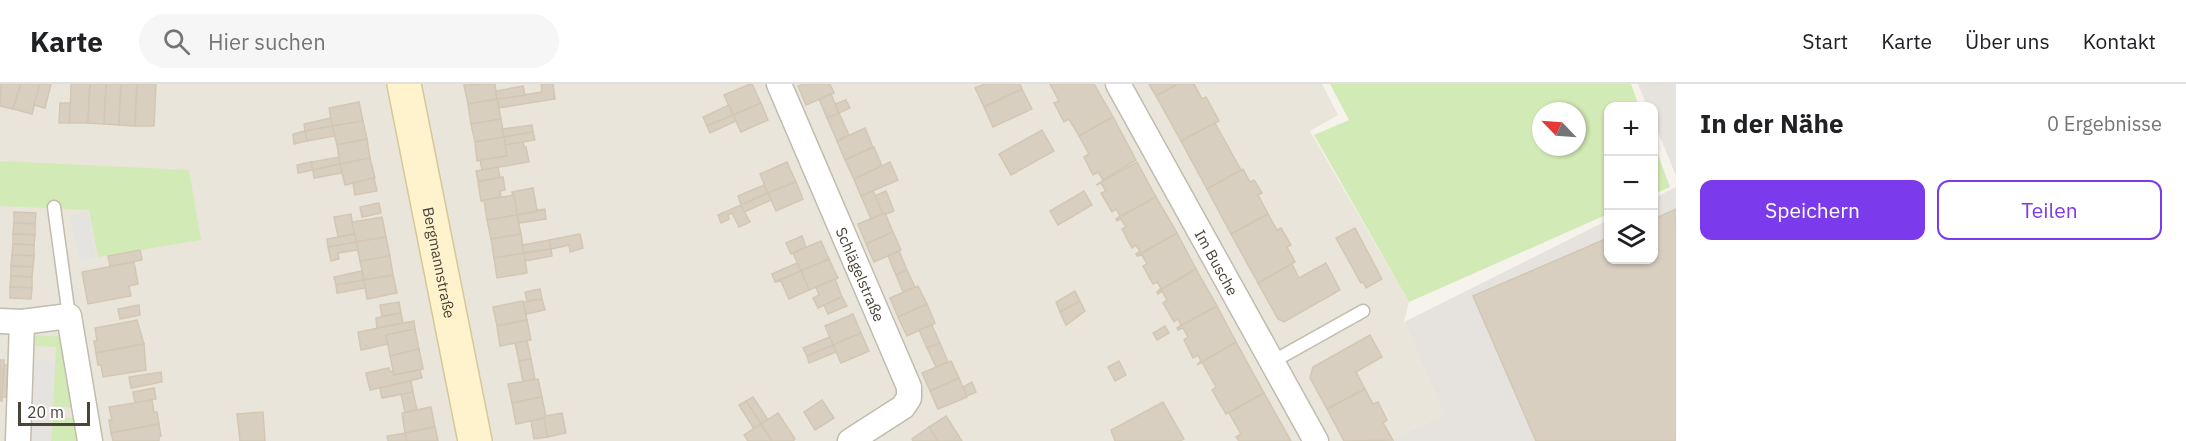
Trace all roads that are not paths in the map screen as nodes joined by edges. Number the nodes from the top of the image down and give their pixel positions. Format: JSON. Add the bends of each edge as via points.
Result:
{"nodes":[{"id":1,"x":404,"y":84,"type":"edge"},
{"id":2,"x":779,"y":84,"type":"edge"},
{"id":3,"x":1118,"y":84,"type":"edge"},
{"id":4,"x":54,"y":207,"type":"dead end"},
{"id":5,"x":1363,"y":311,"type":"dead end"},
{"id":6,"x":69,"y":315,"type":"junction"},
{"id":7,"x":11,"y":321,"type":"edge"},
{"id":8,"x":1272,"y":362,"type":"junction"},
{"id":9,"x":18,"y":441,"type":"edge"},
{"id":10,"x":90,"y":441,"type":"edge"},
{"id":11,"x":475,"y":441,"type":"edge"},
{"id":12,"x":850,"y":441,"type":"edge"},
{"id":13,"x":1316,"y":441,"type":"edge"}],
"edges":[{"from":1,"to":11,"type":"street","name":"Bergmannstraße"},
{"from":2,"to":12,"type":"street","name":"Schlägelstraße","via":[[909,387],[909,398],[903,407]]},
{"from":3,"to":8,"type":"street","name":"Im Busche"},
{"from":4,"to":6,"type":"lane"},
{"from":5,"to":8,"type":"lane"},
{"from":6,"to":7,"type":"street"},
{"from":6,"to":10,"type":"street"},
{"from":7,"to":9,"type":"street"},
{"from":8,"to":13,"type":"street","name":"Im Busche"}]}
